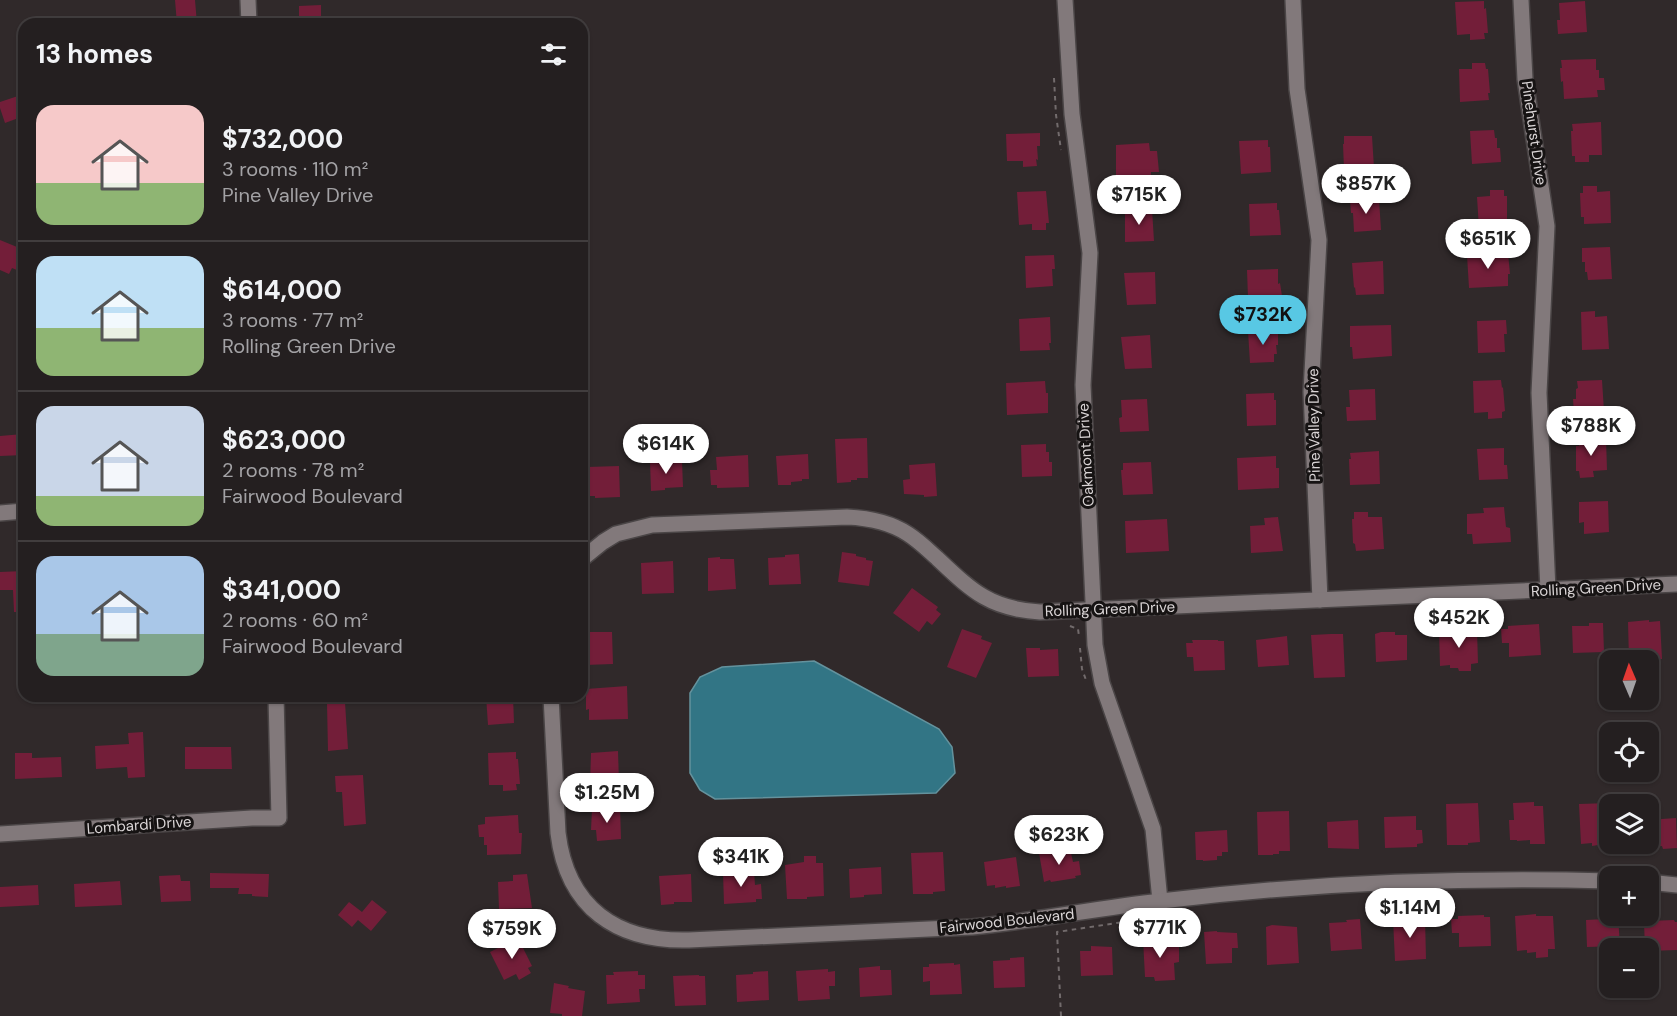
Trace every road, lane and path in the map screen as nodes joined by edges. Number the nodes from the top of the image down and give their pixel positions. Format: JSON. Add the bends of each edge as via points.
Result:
{"nodes":[{"id":1,"x":248,"y":0,"type":"edge"},
{"id":2,"x":1065,"y":0,"type":"edge"},
{"id":3,"x":1293,"y":0,"type":"edge"},
{"id":4,"x":1521,"y":0,"type":"edge"},
{"id":5,"x":249,"y":18,"type":"edge"},
{"id":6,"x":1054,"y":69,"type":"dead end"},
{"id":7,"x":1061,"y":149,"type":"dead end"},
{"id":8,"x":18,"y":512,"type":"edge"},
{"id":9,"x":0,"y":513,"type":"edge"},
{"id":10,"x":588,"y":554,"type":"edge"},
{"id":11,"x":1677,"y":584,"type":"edge"},
{"id":12,"x":1548,"y":590,"type":"junction"},
{"id":13,"x":1320,"y":600,"type":"junction"},
{"id":14,"x":1093,"y":610,"type":"junction"},
{"id":15,"x":1070,"y":620,"type":"dead end"},
{"id":16,"x":1086,"y":681,"type":"dead end"},
{"id":17,"x":276,"y":702,"type":"edge"},
{"id":18,"x":551,"y":702,"type":"edge"},
{"id":19,"x":0,"y":834,"type":"edge"},
{"id":20,"x":1599,"y":881,"type":"edge"},
{"id":21,"x":1659,"y":883,"type":"edge"},
{"id":22,"x":1677,"y":885,"type":"edge"},
{"id":23,"x":1160,"y":901,"type":"junction"},
{"id":24,"x":1138,"y":914,"type":"dead end"},
{"id":25,"x":1061,"y":1016,"type":"edge"}],
"edges":[{"from":1,"to":5,"type":"street"},
{"from":2,"to":14,"type":"street","name":"Oakmont Drive","via":[[1071,114],[1090,253],[1083,385]]},
{"from":3,"to":13,"type":"street","name":"Pine Valley Drive","via":[[1297,89],[1320,240],[1311,392]]},
{"from":4,"to":12,"type":"street","name":"Pinehurst Drive","via":[[1525,78],[1547,226],[1539,393]]},
{"from":6,"to":7,"type":"path"},
{"from":8,"to":9,"type":"street"},
{"from":10,"to":14,"type":"street","name":"Rolling Green Drive","via":[[616,534],[652,525],[868,518],[908,534],[965,585],[1000,605],[1020,611]]},
{"from":11,"to":12,"type":"street","name":"Rolling Green Drive"},
{"from":12,"to":13,"type":"street","name":"Rolling Green Drive"},
{"from":13,"to":14,"type":"street","name":"Rolling Green Drive"},
{"from":14,"to":23,"type":"street","name":"Oakmont Drive","via":[[1102,683],[1153,829]]},
{"from":15,"to":16,"type":"path","via":[[1070,626],[1078,630]]},
{"from":17,"to":19,"type":"street","name":"Lombardi Drive","via":[[279,818]]},
{"from":18,"to":23,"type":"street","name":"Fairwood Boulevard","via":[[558,833],[565,866],[591,909],[630,933],[667,941],[983,926]]},
{"from":20,"to":23,"type":"street","name":"Fairwood Boulevard","via":[[1419,881]]},
{"from":21,"to":22,"type":"street"},
{"from":24,"to":25,"type":"path","via":[[1139,920],[1057,932]]}]}
